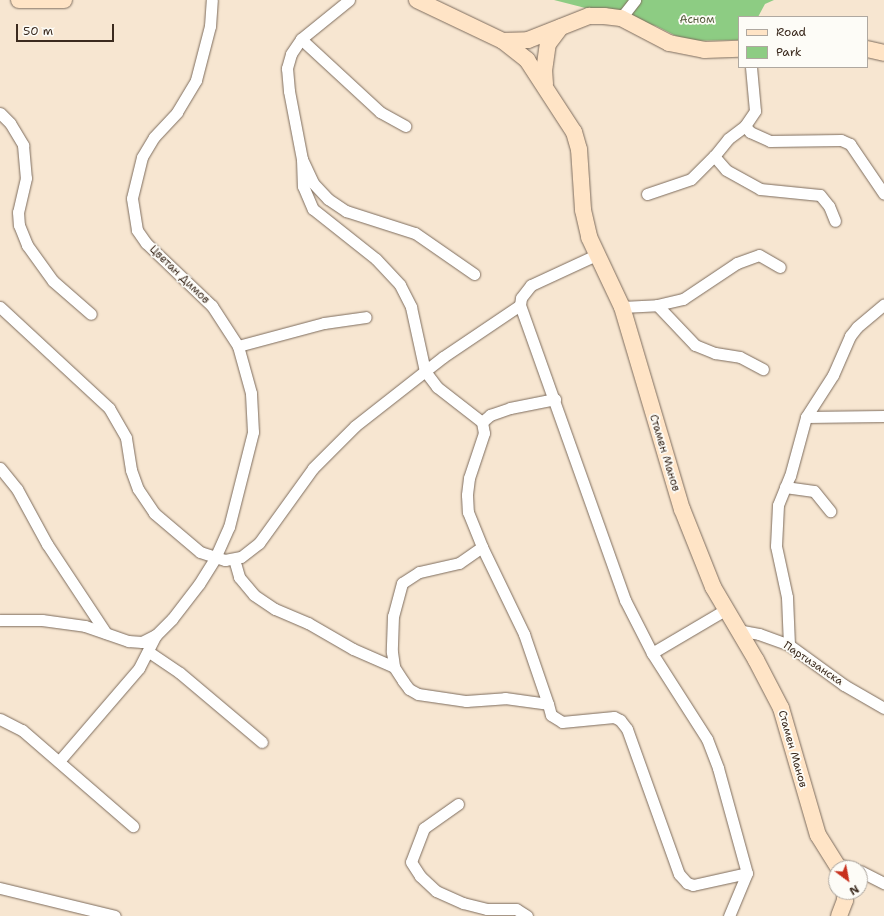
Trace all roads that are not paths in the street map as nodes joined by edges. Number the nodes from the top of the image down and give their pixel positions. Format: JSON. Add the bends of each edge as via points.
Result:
{"nodes":[{"id":1,"x":18,"y":0,"type":"edge"},
{"id":2,"x":64,"y":0,"type":"edge"},
{"id":3,"x":212,"y":0,"type":"edge"},
{"id":4,"x":349,"y":0,"type":"edge"},
{"id":5,"x":417,"y":0,"type":"edge"},
{"id":6,"x":635,"y":0,"type":"edge"},
{"id":7,"x":621,"y":18,"type":"junction"},
{"id":8,"x":561,"y":27,"type":"junction"},
{"id":9,"x":301,"y":39,"type":"junction"},
{"id":10,"x":503,"y":41,"type":"junction"},
{"id":11,"x":738,"y":49,"type":"edge"},
{"id":12,"x":868,"y":49,"type":"edge"},
{"id":13,"x":884,"y":53,"type":"edge"},
{"id":14,"x":751,"y":68,"type":"edge"},
{"id":15,"x":545,"y":84,"type":"junction"},
{"id":16,"x":0,"y":113,"type":"edge"},
{"id":17,"x":405,"y":126,"type":"dead end"},
{"id":18,"x":745,"y":126,"type":"junction"},
{"id":19,"x":714,"y":156,"type":"junction"},
{"id":20,"x":302,"y":159,"type":"junction"},
{"id":21,"x":647,"y":194,"type":"dead end"},
{"id":22,"x":884,"y":194,"type":"edge"},
{"id":23,"x":835,"y":221,"type":"dead end"},
{"id":24,"x":596,"y":255,"type":"junction"},
{"id":25,"x":780,"y":267,"type":"dead end"},
{"id":26,"x":474,"y":274,"type":"dead end"},
{"id":27,"x":884,"y":304,"type":"edge"},
{"id":28,"x":520,"y":305,"type":"junction"},
{"id":29,"x":657,"y":305,"type":"junction"},
{"id":30,"x":0,"y":307,"type":"edge"},
{"id":31,"x":622,"y":307,"type":"junction"},
{"id":32,"x":91,"y":314,"type":"dead end"},
{"id":33,"x":366,"y":316,"type":"dead end"},
{"id":34,"x":238,"y":346,"type":"junction"},
{"id":35,"x":763,"y":369,"type":"dead end"},
{"id":36,"x":425,"y":371,"type":"junction"},
{"id":37,"x":555,"y":399,"type":"junction"},
{"id":38,"x":884,"y":416,"type":"edge"},
{"id":39,"x":806,"y":417,"type":"junction"},
{"id":40,"x":482,"y":422,"type":"junction"},
{"id":41,"x":0,"y":468,"type":"edge"},
{"id":42,"x":785,"y":487,"type":"junction"},
{"id":43,"x":830,"y":512,"type":"dead end"},
{"id":44,"x":482,"y":547,"type":"junction"},
{"id":45,"x":215,"y":558,"type":"junction"},
{"id":46,"x":234,"y":559,"type":"junction"},
{"id":47,"x":725,"y":610,"type":"junction"},
{"id":48,"x":0,"y":620,"type":"edge"},
{"id":49,"x":737,"y":630,"type":"junction"},
{"id":50,"x":106,"y":633,"type":"junction"},
{"id":51,"x":156,"y":635,"type":"junction"},
{"id":52,"x":789,"y":645,"type":"junction"},
{"id":53,"x":149,"y":652,"type":"junction"},
{"id":54,"x":652,"y":653,"type":"junction"},
{"id":55,"x":394,"y":667,"type":"junction"},
{"id":56,"x":548,"y":704,"type":"junction"},
{"id":57,"x":884,"y":708,"type":"edge"},
{"id":58,"x":0,"y":719,"type":"edge"},
{"id":59,"x":262,"y":742,"type":"dead end"},
{"id":60,"x":60,"y":760,"type":"junction"},
{"id":61,"x":458,"y":804,"type":"dead end"},
{"id":62,"x":133,"y":826,"type":"dead end"},
{"id":63,"x":834,"y":860,"type":"edge"},
{"id":64,"x":747,"y":872,"type":"junction"},
{"id":65,"x":868,"y":875,"type":"edge"},
{"id":66,"x":884,"y":882,"type":"edge"},
{"id":67,"x":0,"y":888,"type":"edge"},
{"id":68,"x":845,"y":900,"type":"edge"},
{"id":69,"x":115,"y":916,"type":"edge"},
{"id":70,"x":527,"y":916,"type":"edge"},
{"id":71,"x":729,"y":916,"type":"edge"},
{"id":72,"x":839,"y":916,"type":"edge"}],
"edges":[{"from":1,"to":2,"type":"street"},
{"from":3,"to":34,"type":"street","name":"Цветан Димов","via":[[210,26],[196,80],[177,112],[154,137],[142,157],[132,198],[137,230],[146,243],[212,306]]},
{"from":4,"to":9,"type":"street"},
{"from":5,"to":10,"type":"street"},
{"from":6,"to":7,"type":"street"},
{"from":7,"to":8,"type":"street","via":[[589,16]]},
{"from":7,"to":11,"type":"street","via":[[669,43],[704,50]]},
{"from":8,"to":10,"type":"street","via":[[528,40]]},
{"from":8,"to":15,"type":"street","via":[[548,44]]},
{"from":9,"to":17,"type":"street","via":[[380,112]]},
{"from":9,"to":20,"type":"street","via":[[291,54],[288,68]]},
{"from":10,"to":15,"type":"street","name":"Стамен Манов","via":[[527,60]]},
{"from":12,"to":13,"type":"street"},
{"from":14,"to":18,"type":"street","via":[[755,111]]},
{"from":15,"to":24,"type":"street","name":"Стамен Манов","via":[[570,126],[579,149],[583,210]]},
{"from":16,"to":32,"type":"street","via":[[10,123],[23,145],[26,178],[18,212],[19,225],[27,245],[53,281]]},
{"from":18,"to":19,"type":"street","via":[[728,138]]},
{"from":18,"to":22,"type":"street","via":[[759,138],[770,141],[841,140],[850,144]]},
{"from":19,"to":21,"type":"street","via":[[691,180]]},
{"from":19,"to":23,"type":"street","via":[[726,170],[760,189],[820,194],[829,206]]},
{"from":20,"to":26,"type":"street","via":[[313,183],[328,199],[346,211],[415,233]]},
{"from":20,"to":36,"type":"street","via":[[303,186],[313,209],[376,259],[400,285],[411,307]]},
{"from":24,"to":28,"type":"street","via":[[532,285],[521,298]]},
{"from":24,"to":31,"type":"street","name":"Стамен Манов"},
{"from":25,"to":29,"type":"street","via":[[759,255],[737,263],[683,299]]},
{"from":27,"to":39,"type":"street","via":[[850,336],[833,375]]},
{"from":28,"to":36,"type":"street"},
{"from":28,"to":37,"type":"street"},
{"from":29,"to":31,"type":"street"},
{"from":29,"to":35,"type":"street","via":[[695,345],[715,353],[740,357]]},
{"from":30,"to":45,"type":"street","via":[[109,408],[126,438],[131,470],[138,489],[154,514],[200,552]]},
{"from":31,"to":47,"type":"street","name":"Стамен Манов","via":[[682,509],[704,567]]},
{"from":33,"to":34,"type":"street","via":[[324,323]]},
{"from":34,"to":45,"type":"street","name":"Цветан Димов","via":[[251,393],[253,432],[236,505]]},
{"from":36,"to":40,"type":"street","via":[[437,387]]},
{"from":36,"to":46,"type":"street","via":[[333,447],[295,492],[270,530],[250,552]]},
{"from":37,"to":40,"type":"street","via":[[510,408],[490,415]]},
{"from":37,"to":54,"type":"street","via":[[625,600]]},
{"from":38,"to":39,"type":"street"},
{"from":39,"to":42,"type":"street"},
{"from":40,"to":44,"type":"street","via":[[484,433],[466,495],[468,512]]},
{"from":41,"to":50,"type":"street","via":[[17,489],[47,544]]},
{"from":42,"to":43,"type":"street","via":[[814,491]]},
{"from":42,"to":52,"type":"street","via":[[778,505],[775,532],[787,597]]},
{"from":44,"to":55,"type":"street","via":[[459,563],[420,572],[402,583],[393,616]]},
{"from":44,"to":56,"type":"street","via":[[524,634]]},
{"from":45,"to":46,"type":"street"},
{"from":45,"to":51,"type":"street","name":"Цветан Димов","via":[[179,610]]},
{"from":46,"to":55,"type":"street","via":[[239,577],[254,595],[275,609],[352,649]]},
{"from":47,"to":49,"type":"street","name":"Стамен Манов"},
{"from":47,"to":54,"type":"street"},
{"from":48,"to":50,"type":"street","via":[[42,620],[84,626]]},
{"from":49,"to":52,"type":"street","name":"Партизанска","via":[[759,634]]},
{"from":49,"to":63,"type":"street","name":"Стамен Манов","via":[[781,708],[818,835]]},
{"from":50,"to":51,"type":"street","via":[[128,641],[142,642]]},
{"from":51,"to":53,"type":"street"},
{"from":52,"to":57,"type":"street","name":"Партизанска","via":[[844,685]]},
{"from":53,"to":59,"type":"street","via":[[180,673]]},
{"from":53,"to":60,"type":"street","via":[[139,668]]},
{"from":54,"to":64,"type":"street","via":[[707,739],[718,768]]},
{"from":55,"to":56,"type":"street","via":[[410,690],[418,694],[466,700],[505,698]]},
{"from":56,"to":64,"type":"street","via":[[551,715],[562,722],[614,717],[624,725],[679,874],[687,883],[701,884]]},
{"from":58,"to":60,"type":"street","via":[[22,730]]},
{"from":60,"to":62,"type":"street"},
{"from":61,"to":70,"type":"street","via":[[424,828],[411,862],[420,876],[436,891],[463,903],[487,909],[516,909]]},
{"from":64,"to":71,"type":"street"},
{"from":65,"to":66,"type":"street"},
{"from":67,"to":69,"type":"street"},
{"from":68,"to":72,"type":"street"}]}
